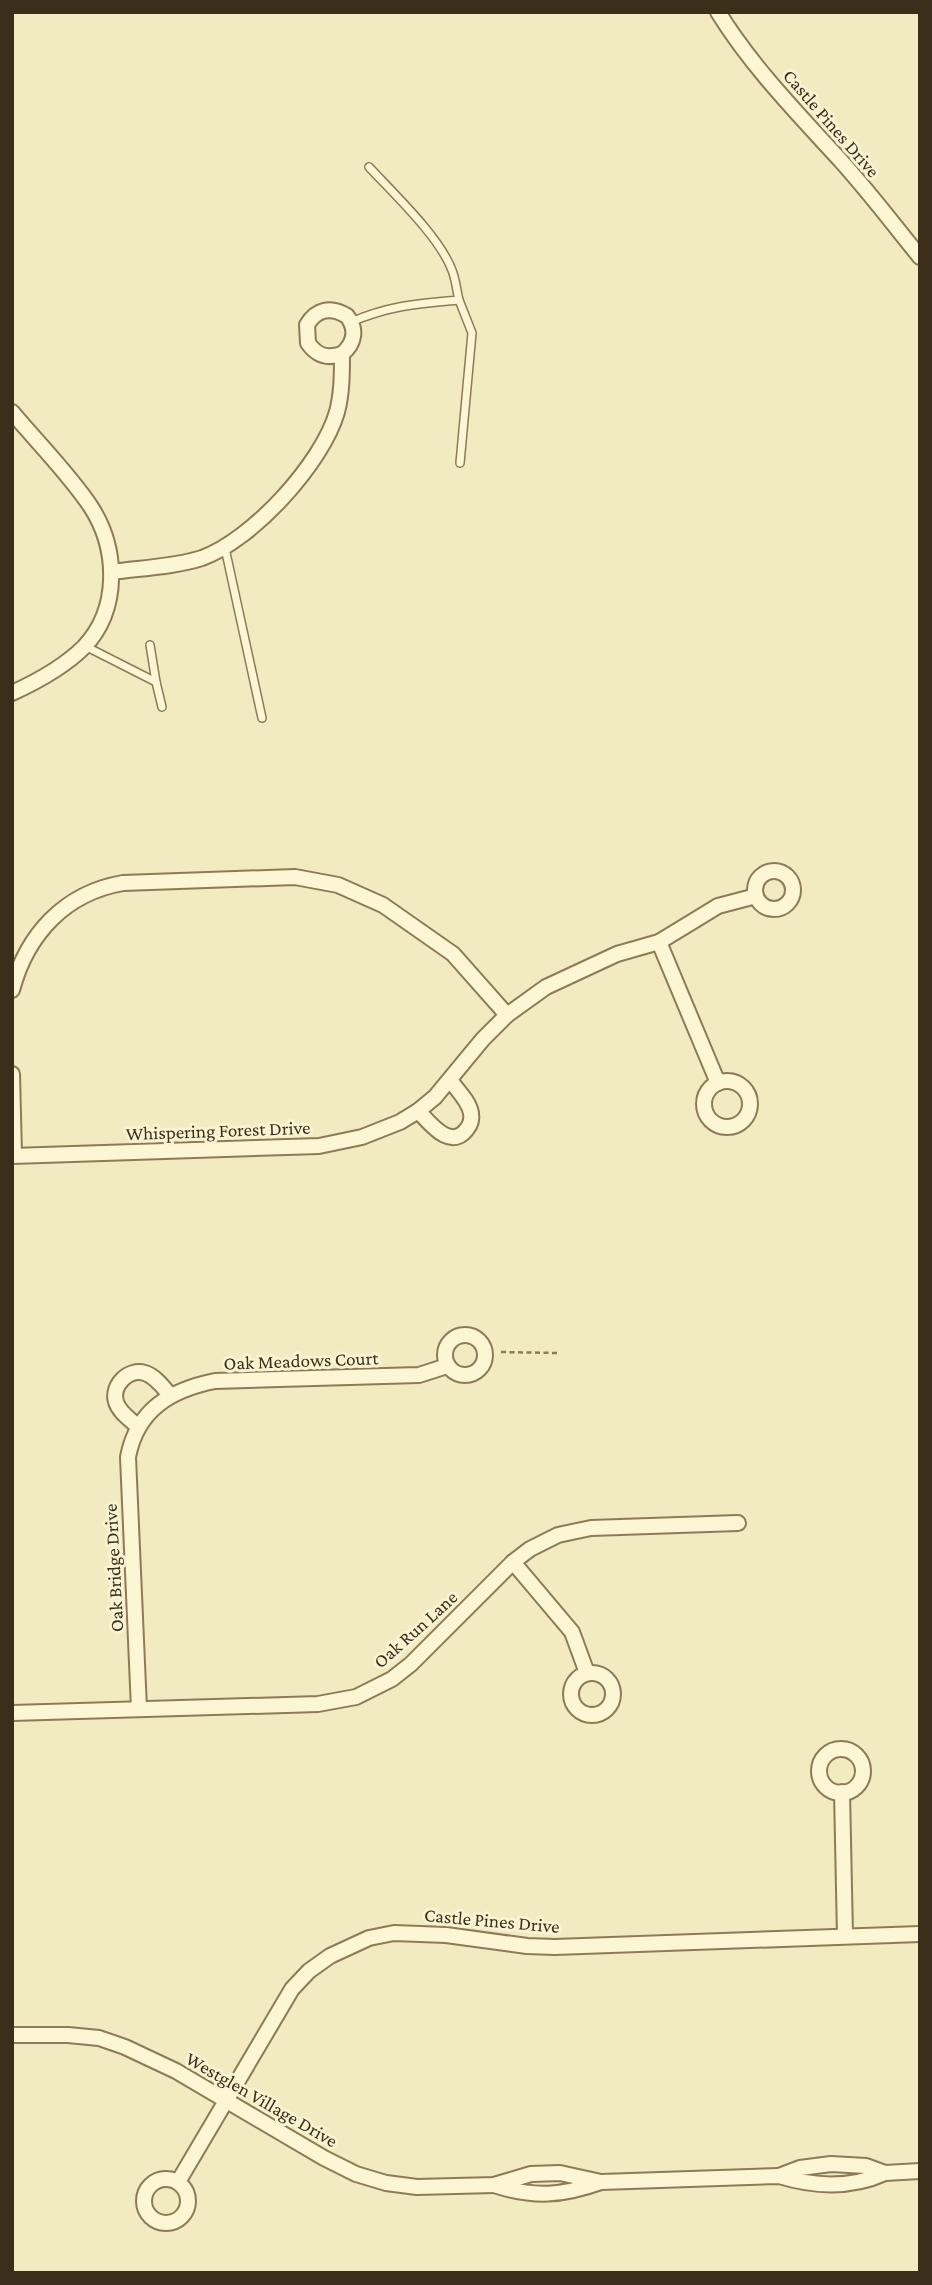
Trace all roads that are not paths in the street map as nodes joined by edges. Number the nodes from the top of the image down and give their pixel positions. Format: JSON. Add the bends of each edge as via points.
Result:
{"nodes":[{"id":1,"x":718,"y":12,"type":"edge"},
{"id":2,"x":369,"y":167,"type":"dead end"},
{"id":3,"x":920,"y":257,"type":"edge"},
{"id":4,"x":458,"y":300,"type":"junction"},
{"id":5,"x":352,"y":322,"type":"junction"},
{"id":6,"x":342,"y":354,"type":"junction"},
{"id":7,"x":12,"y":412,"type":"edge"},
{"id":8,"x":460,"y":463,"type":"dead end"},
{"id":9,"x":225,"y":548,"type":"junction"},
{"id":10,"x":112,"y":572,"type":"junction"},
{"id":11,"x":150,"y":645,"type":"dead end"},
{"id":12,"x":85,"y":646,"type":"junction"},
{"id":13,"x":156,"y":682,"type":"junction"},
{"id":14,"x":12,"y":693,"type":"edge"},
{"id":15,"x":162,"y":707,"type":"dead end"},
{"id":16,"x":262,"y":718,"type":"dead end"},
{"id":17,"x":757,"y":896,"type":"dead end"},
{"id":18,"x":659,"y":942,"type":"junction"},
{"id":19,"x":12,"y":990,"type":"edge"},
{"id":20,"x":507,"y":1015,"type":"junction"},
{"id":21,"x":12,"y":1074,"type":"edge"},
{"id":22,"x":450,"y":1080,"type":"junction"},
{"id":23,"x":718,"y":1083,"type":"dead end"},
{"id":24,"x":418,"y":1111,"type":"junction"},
{"id":25,"x":13,"y":1155,"type":"edge"},
{"id":26,"x":447,"y":1366,"type":"dead end"},
{"id":27,"x":165,"y":1400,"type":"junction"},
{"id":28,"x":137,"y":1426,"type":"junction"},
{"id":29,"x":738,"y":1523,"type":"dead end"},
{"id":30,"x":513,"y":1562,"type":"junction"},
{"id":31,"x":587,"y":1673,"type":"dead end"},
{"id":32,"x":139,"y":1709,"type":"junction"},
{"id":33,"x":12,"y":1713,"type":"edge"},
{"id":34,"x":842,"y":1793,"type":"dead end"},
{"id":35,"x":920,"y":1934,"type":"edge"},
{"id":36,"x":845,"y":1936,"type":"junction"},
{"id":37,"x":12,"y":2035,"type":"edge"},
{"id":38,"x":228,"y":2101,"type":"junction"},
{"id":39,"x":920,"y":2171,"type":"edge"},
{"id":40,"x":884,"y":2173,"type":"junction"},
{"id":41,"x":779,"y":2176,"type":"junction"},
{"id":42,"x":178,"y":2182,"type":"dead end"},
{"id":43,"x":601,"y":2182,"type":"junction"},
{"id":44,"x":494,"y":2185,"type":"junction"}],
"edges":[{"from":1,"to":3,"type":"street","name":"Castle Pines Drive","via":[[772,84]]},
{"from":2,"to":4,"type":"lane","via":[[442,253],[453,272]]},
{"from":4,"to":5,"type":"lane","via":[[408,304]]},
{"from":4,"to":8,"type":"lane","via":[[472,333]]},
{"from":5,"to":6,"type":"street","via":[[353,341]]},
{"from":5,"to":6,"type":"street","via":[[340,311],[325,309],[307,325],[313,350],[327,357]]},
{"from":6,"to":9,"type":"street","via":[[337,414],[309,467],[279,501]]},
{"from":7,"to":10,"type":"street","via":[[90,505],[106,538]]},
{"from":9,"to":10,"type":"street","via":[[200,558]]},
{"from":9,"to":16,"type":"lane"},
{"from":10,"to":12,"type":"street","via":[[108,603]]},
{"from":11,"to":13,"type":"lane"},
{"from":12,"to":13,"type":"lane"},
{"from":12,"to":14,"type":"street"},
{"from":13,"to":15,"type":"lane"},
{"from":17,"to":18,"type":"street","name":"Whispering Forest Drive","via":[[718,906]]},
{"from":18,"to":20,"type":"street","name":"Whispering Forest Drive","via":[[570,974]]},
{"from":18,"to":23,"type":"street"},
{"from":19,"to":20,"type":"street","via":[[24,956],[50,918],[103,887],[295,877],[338,885],[406,919],[453,954]]},
{"from":20,"to":22,"type":"street","name":"Whispering Forest Drive"},
{"from":21,"to":25,"type":"street"},
{"from":22,"to":24,"type":"street","name":"Whispering Forest Drive"},
{"from":22,"to":24,"type":"street","via":[[471,1113],[466,1131],[454,1137],[443,1135]]},
{"from":24,"to":25,"type":"street","name":"Whispering Forest Drive","via":[[362,1137],[318,1146]]},
{"from":26,"to":27,"type":"street","name":"Oak Meadows Court","via":[[419,1375],[215,1381],[184,1388]]},
{"from":27,"to":28,"type":"street"},
{"from":27,"to":28,"type":"street","via":[[153,1377],[145,1373],[124,1378],[118,1384],[116,1404]]},
{"from":28,"to":32,"type":"street","name":"Oak Bridge Drive","via":[[128,1457]]},
{"from":29,"to":30,"type":"street","name":"Oak Run Lane","via":[[577,1530],[543,1541]]},
{"from":30,"to":31,"type":"street","via":[[572,1632]]},
{"from":30,"to":32,"type":"street","name":"Oak Run Lane","via":[[411,1664],[356,1697],[318,1704]]},
{"from":32,"to":33,"type":"street","name":"Oak Run Lane"},
{"from":34,"to":36,"type":"street"},
{"from":35,"to":36,"type":"street","name":"Castle Pines Drive"},
{"from":36,"to":38,"type":"street","name":"Castle Pines Drive","via":[[555,1947],[418,1933],[369,1938],[330,1956],[292,1989]]},
{"from":37,"to":38,"type":"street","name":"Westglen Village Drive","via":[[99,2038],[149,2057]]},
{"from":38,"to":42,"type":"street","name":"Castle Pines Drive"},
{"from":38,"to":44,"type":"street","name":"Westglen Village Drive","via":[[356,2174],[417,2187]]},
{"from":39,"to":40,"type":"street","name":"Westglen Village Drive"},
{"from":40,"to":41,"type":"street","name":"Westglen Village Drive","via":[[866,2166],[831,2164]]},
{"from":40,"to":41,"type":"street","name":"Westglen Village Drive","via":[[835,2186]]},
{"from":41,"to":43,"type":"street","name":"Westglen Village Drive"},
{"from":43,"to":44,"type":"street","name":"Westglen Village Drive","via":[[545,2173]]},
{"from":43,"to":44,"type":"street","name":"Westglen Village Drive","via":[[549,2194],[518,2193]]}]}
